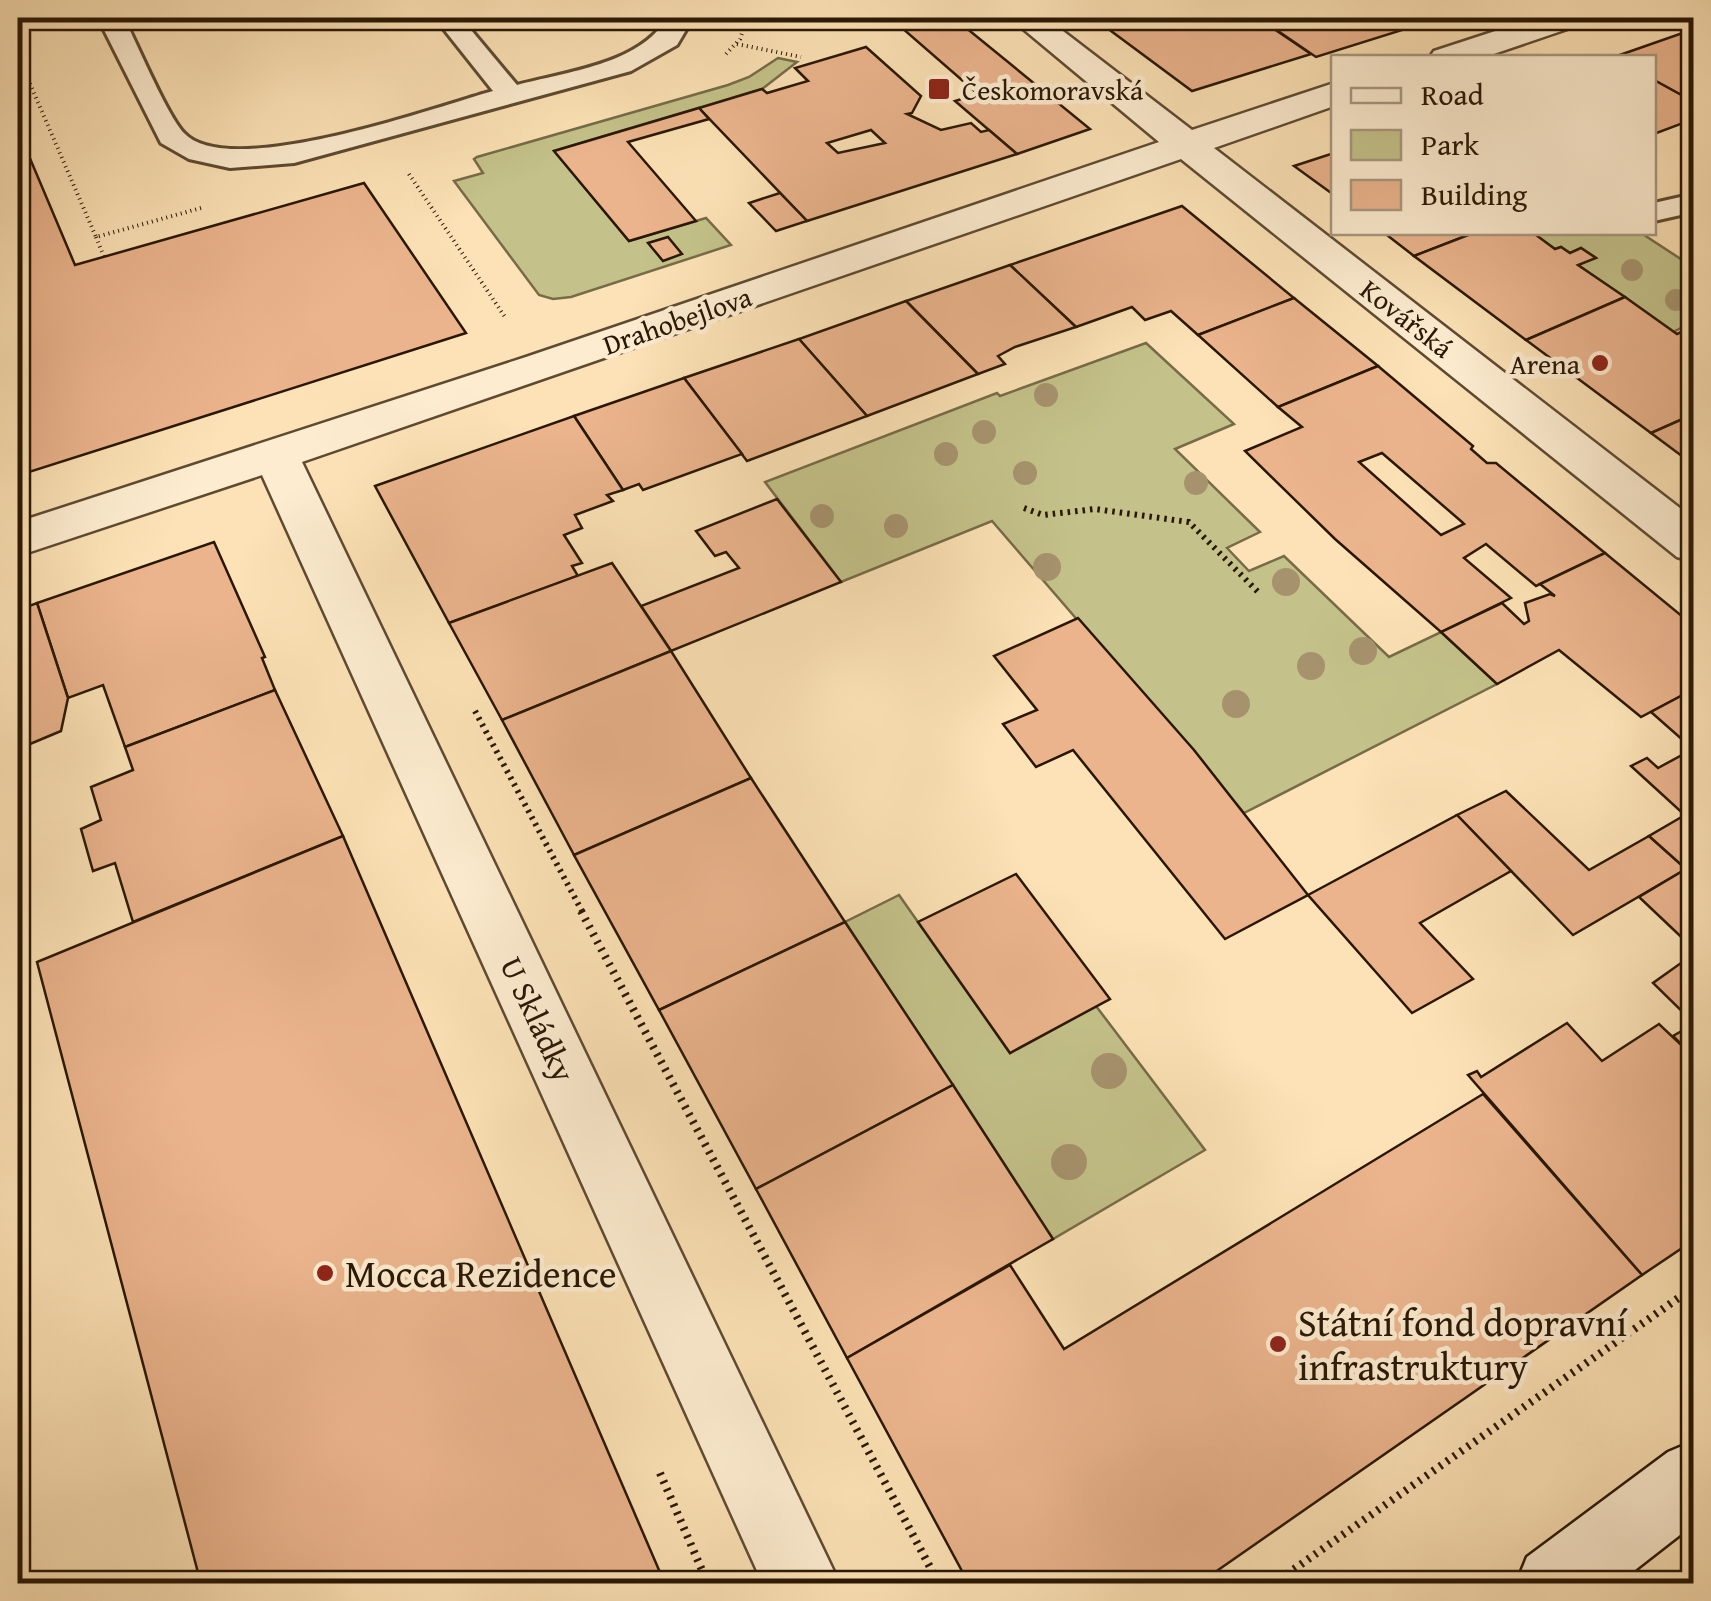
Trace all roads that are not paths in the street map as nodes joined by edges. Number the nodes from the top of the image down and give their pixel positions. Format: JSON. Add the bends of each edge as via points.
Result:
{"nodes":[{"id":1,"x":110,"y":18,"type":"edge"},
{"id":2,"x":448,"y":18,"type":"edge"},
{"id":3,"x":680,"y":18,"type":"edge"},
{"id":4,"x":1026,"y":18,"type":"edge"},
{"id":5,"x":1567,"y":18,"type":"edge"},
{"id":6,"x":1455,"y":55,"type":"edge"},
{"id":7,"x":511,"y":95,"type":"junction"},
{"id":8,"x":1331,"y":95,"type":"edge"},
{"id":9,"x":1187,"y":143,"type":"junction"},
{"id":10,"x":1694,"y":203,"type":"edge"},
{"id":11,"x":1656,"y":212,"type":"edge"},
{"id":12,"x":276,"y":454,"type":"junction"},
{"id":13,"x":18,"y":539,"type":"edge"},
{"id":14,"x":1694,"y":545,"type":"edge"},
{"id":15,"x":1694,"y":1478,"type":"edge"},
{"id":16,"x":802,"y":1584,"type":"edge"},
{"id":17,"x":1554,"y":1584,"type":"edge"}],
"edges":[{"from":1,"to":7,"type":"lane","via":[[171,136],[210,158],[294,154]]},
{"from":2,"to":7,"type":"lane"},
{"from":3,"to":7,"type":"lane","via":[[650,52]]},
{"from":4,"to":9,"type":"street","name":"Kovářská"},
{"from":5,"to":6,"type":"street"},
{"from":8,"to":9,"type":"street","name":"Drahobejlova"},
{"from":9,"to":12,"type":"street","name":"Drahobejlova"},
{"from":9,"to":14,"type":"street","name":"Kovářská"},
{"from":10,"to":11,"type":"lane"},
{"from":12,"to":13,"type":"street","name":"Drahobejlova"},
{"from":12,"to":16,"type":"street","name":"U Skládky"},
{"from":15,"to":17,"type":"street"}]}
